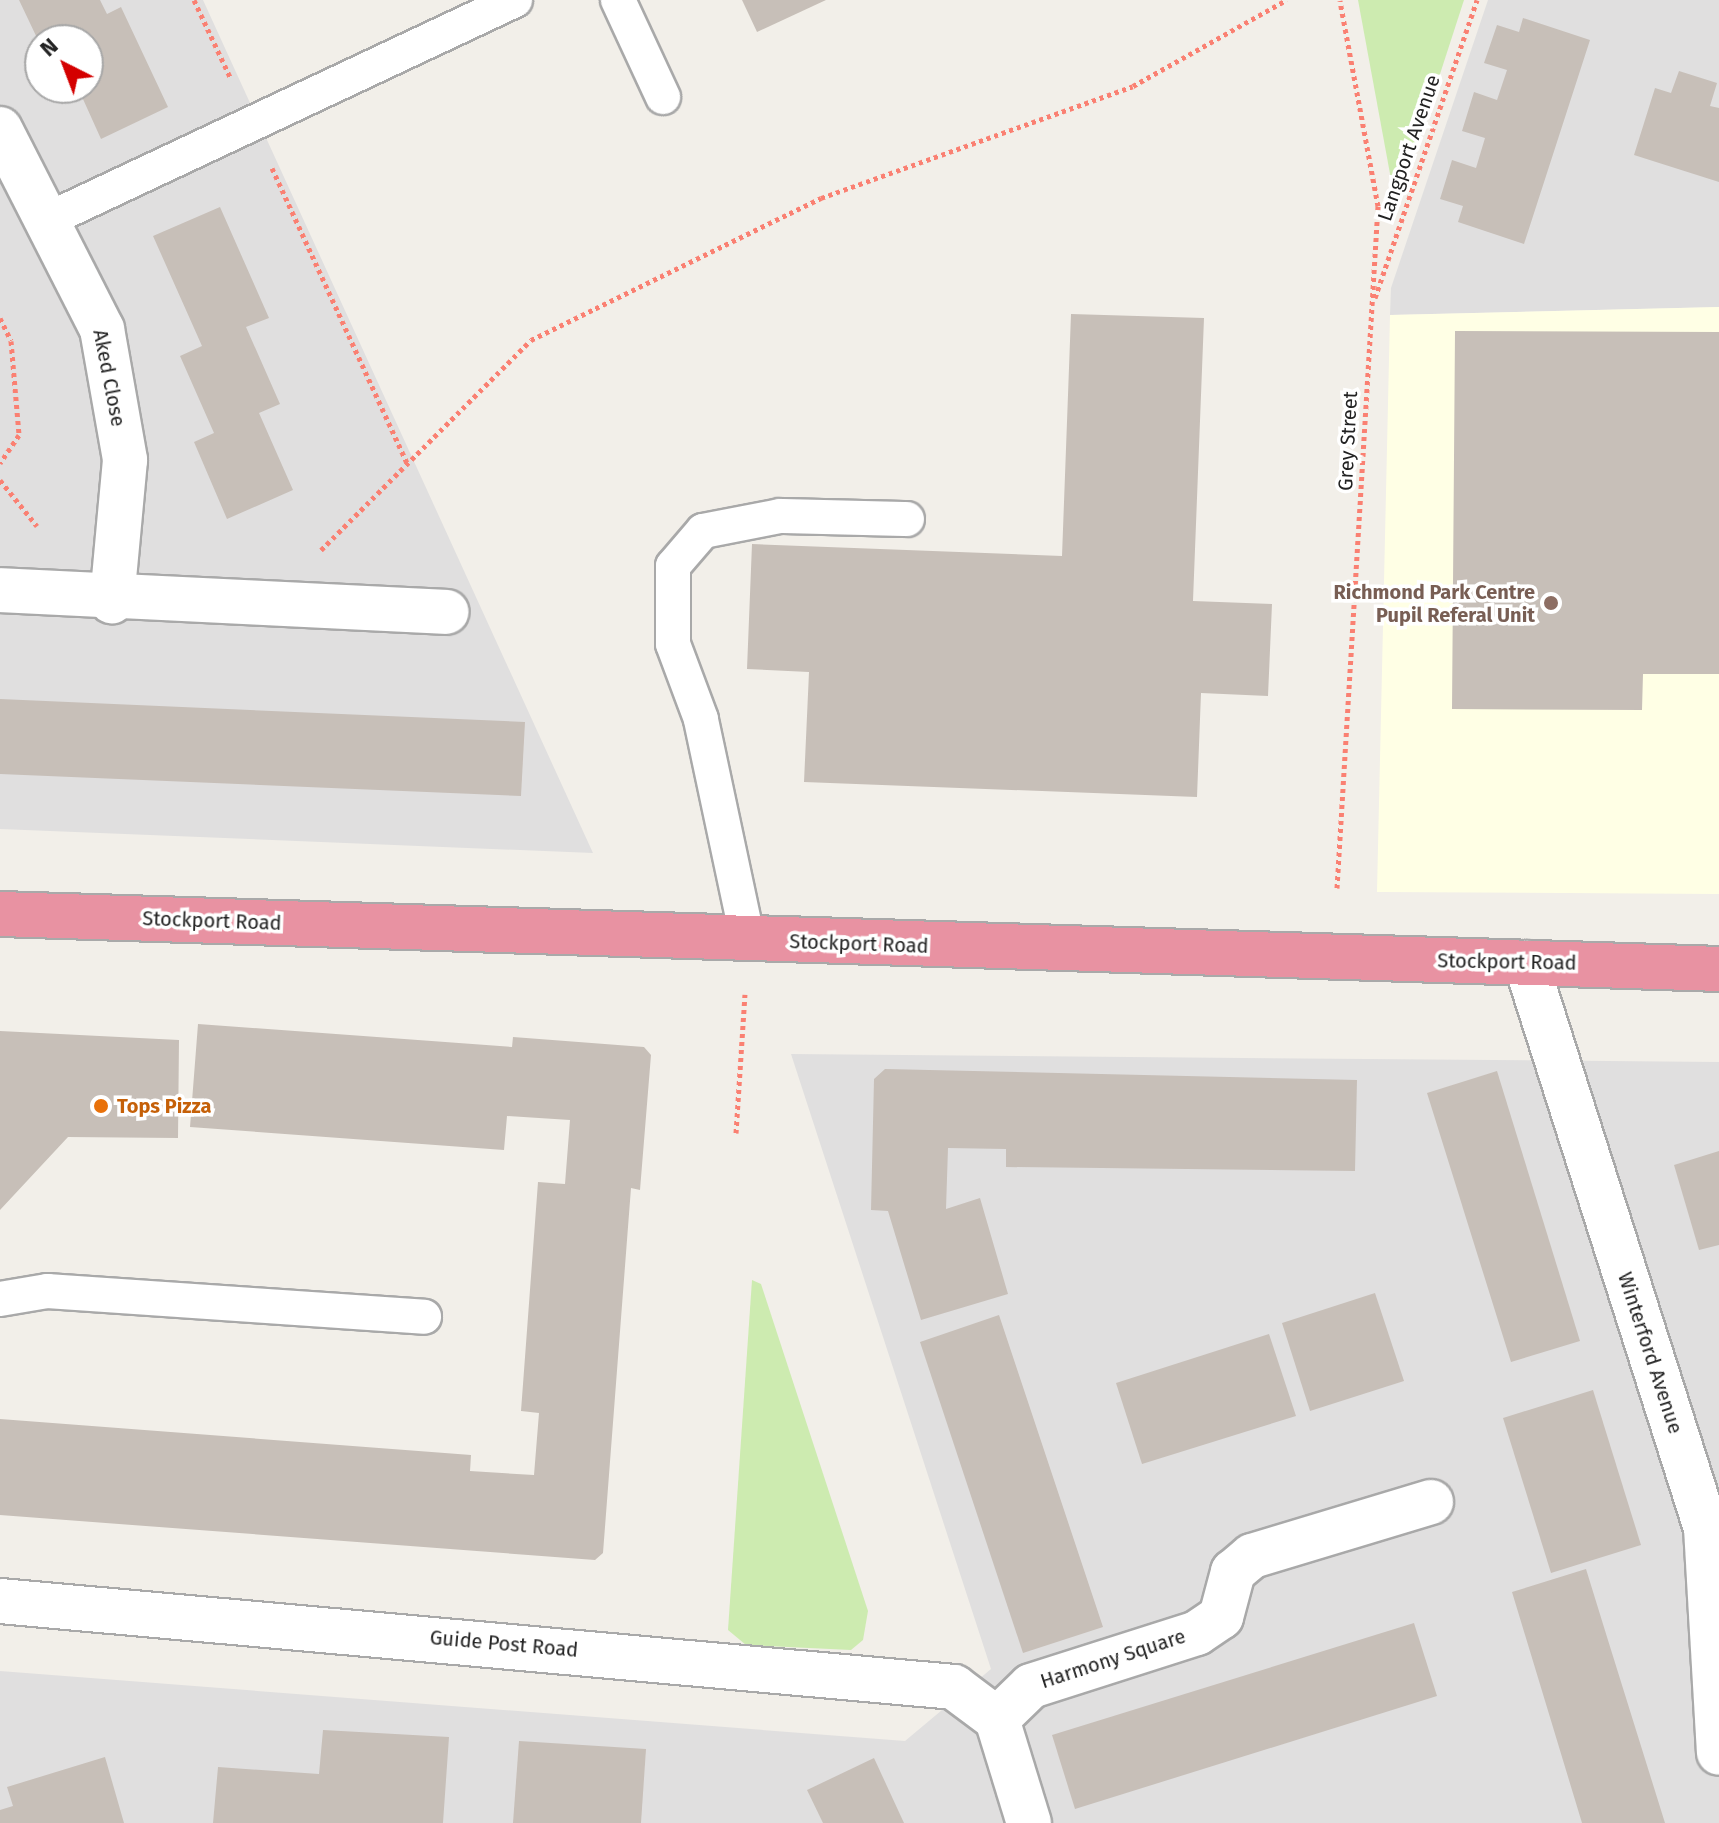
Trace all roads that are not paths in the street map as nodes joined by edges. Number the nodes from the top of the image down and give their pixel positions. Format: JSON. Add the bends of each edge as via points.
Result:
{"nodes":[{"id":1,"x":515,"y":0,"type":"edge"},
{"id":2,"x":618,"y":0,"type":"edge"},
{"id":3,"x":467,"y":10,"type":"edge"},
{"id":4,"x":663,"y":97,"type":"dead end"},
{"id":5,"x":0,"y":129,"type":"edge"},
{"id":6,"x":49,"y":219,"type":"junction"},
{"id":7,"x":907,"y":519,"type":"dead end"},
{"id":8,"x":0,"y":590,"type":"edge"},
{"id":9,"x":112,"y":601,"type":"junction"},
{"id":10,"x":446,"y":612,"type":"dead end"},
{"id":11,"x":0,"y":914,"type":"edge"},
{"id":12,"x":748,"y":941,"type":"junction"},
{"id":13,"x":1526,"y":963,"type":"junction"},
{"id":14,"x":1719,"y":969,"type":"edge"},
{"id":15,"x":0,"y":1299,"type":"edge"},
{"id":16,"x":424,"y":1317,"type":"dead end"},
{"id":17,"x":1431,"y":1502,"type":"dead end"},
{"id":18,"x":0,"y":1601,"type":"edge"},
{"id":19,"x":997,"y":1719,"type":"junction"},
{"id":20,"x":1719,"y":1753,"type":"edge"},
{"id":21,"x":1029,"y":1823,"type":"edge"}],
"edges":[{"from":1,"to":3,"type":"lane"},
{"from":2,"to":4,"type":"lane"},
{"from":3,"to":6,"type":"lane","via":[[252,124]]},
{"from":5,"to":6,"type":"street","name":"Aked Close"},
{"from":6,"to":9,"type":"street","name":"Aked Close","via":[[102,329],[125,460]]},
{"from":7,"to":12,"type":"lane","via":[[780,516],[703,531],[673,566],[673,644],[701,719]]},
{"from":8,"to":9,"type":"street"},
{"from":9,"to":10,"type":"street"},
{"from":11,"to":12,"type":"highway","name":"Stockport Road"},
{"from":12,"to":13,"type":"highway","name":"Stockport Road"},
{"from":13,"to":14,"type":"highway","name":"Stockport Road"},
{"from":13,"to":20,"type":"street","name":"Winterford Avenue","via":[[1706,1528]]},
{"from":15,"to":16,"type":"lane","via":[[47,1291]]},
{"from":17,"to":19,"type":"street","name":"Harmony Square","via":[[1252,1556],[1233,1572],[1221,1617],[1197,1633],[1031,1686]]},
{"from":18,"to":19,"type":"street","name":"Guide Post Road","via":[[954,1687]]},
{"from":19,"to":21,"type":"street"}]}
